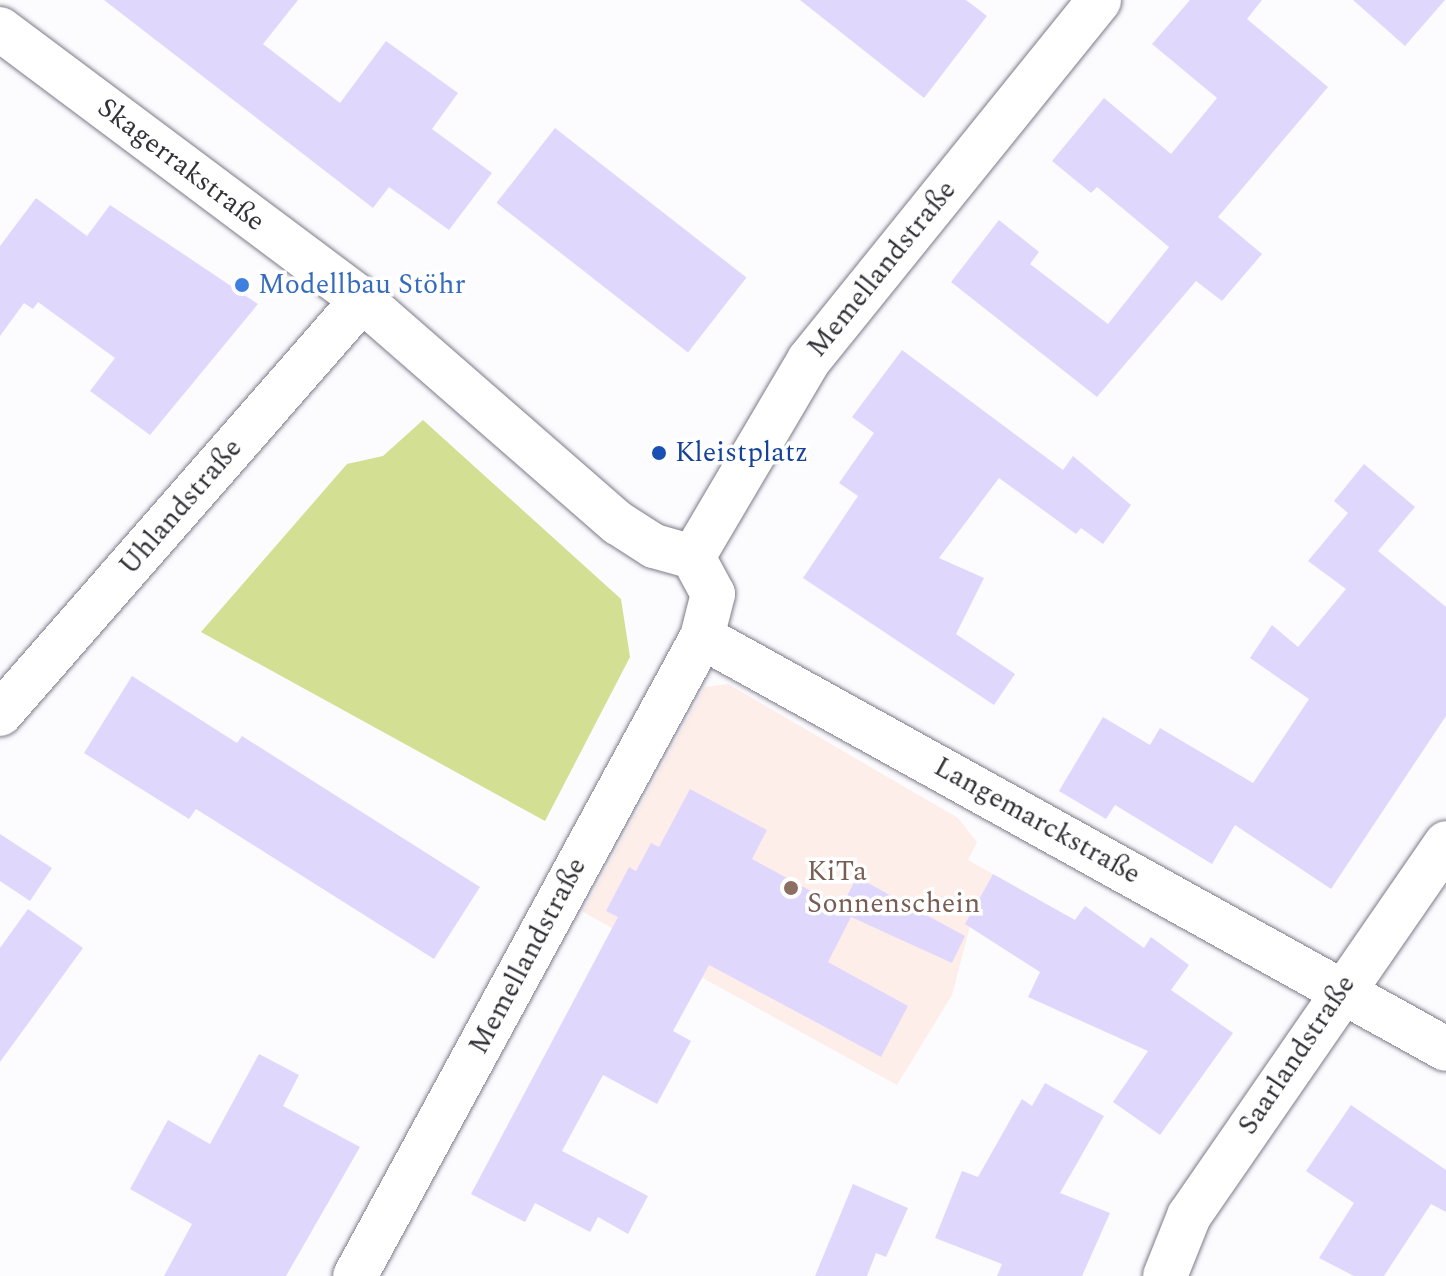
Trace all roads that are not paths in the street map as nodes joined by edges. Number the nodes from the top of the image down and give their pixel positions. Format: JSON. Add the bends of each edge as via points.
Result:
{"nodes":[{"id":1,"x":1096,"y":1,"type":"edge"},
{"id":2,"x":0,"y":29,"type":"edge"},
{"id":3,"x":362,"y":300,"type":"junction"},
{"id":4,"x":693,"y":557,"type":"junction"},
{"id":5,"x":702,"y":637,"type":"junction"},
{"id":6,"x":0,"y":714,"type":"edge"},
{"id":7,"x":1446,"y":843,"type":"edge"},
{"id":8,"x":1341,"y":989,"type":"junction"},
{"id":9,"x":1446,"y":1049,"type":"edge"},
{"id":10,"x":355,"y":1276,"type":"edge"},
{"id":11,"x":1165,"y":1276,"type":"edge"}],
"edges":[{"from":1,"to":4,"type":"street","name":"Memellandstraße","via":[[809,360]]},
{"from":2,"to":3,"type":"street","name":"Skagerrakstraße"},
{"from":3,"to":4,"type":"street","via":[[618,523],[654,546]]},
{"from":3,"to":6,"type":"street","name":"Uhlandstraße"},
{"from":4,"to":5,"type":"street","via":[[713,594]]},
{"from":5,"to":8,"type":"street","name":"Langemarckstraße"},
{"from":5,"to":10,"type":"street","name":"Memellandstraße"},
{"from":7,"to":8,"type":"street","name":"Saarlandstraße"},
{"from":8,"to":9,"type":"street","name":"Langemarckstraße"},
{"from":8,"to":11,"type":"street","name":"Saarlandstraße","via":[[1189,1216]]}]}
